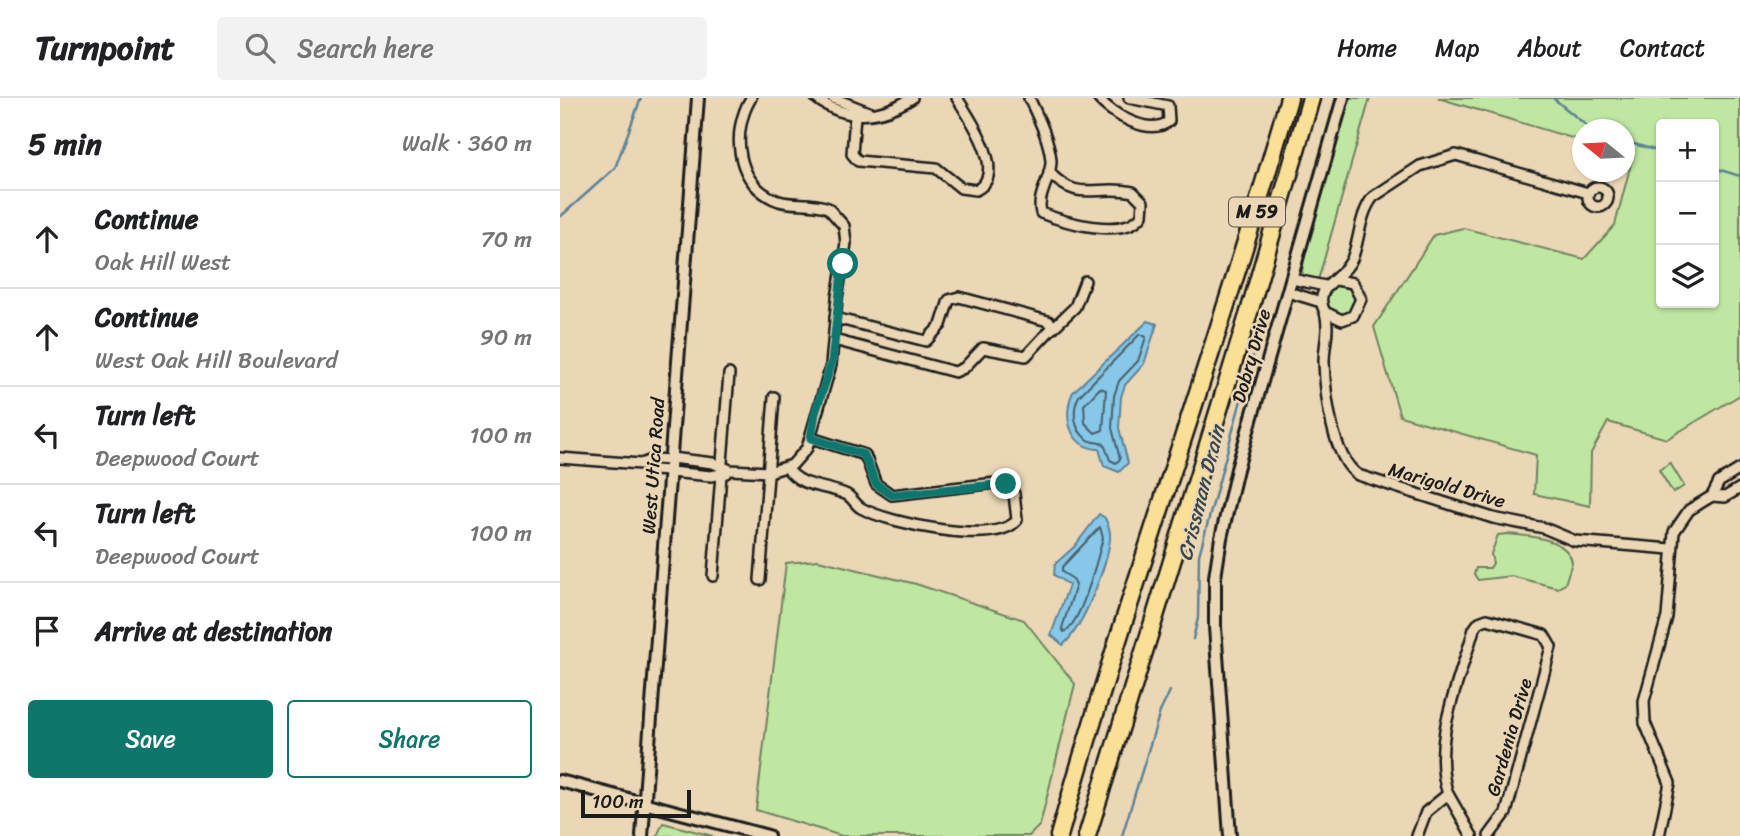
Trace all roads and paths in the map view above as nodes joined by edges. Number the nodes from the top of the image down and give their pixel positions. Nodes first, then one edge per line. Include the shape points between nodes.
1 (698, 98) edge
2 (816, 98) edge
3 (832, 98) edge
4 (912, 98) edge
5 (957, 98) edge
6 (1029, 98) edge
7 (1098, 98) edge
8 (1129, 98) edge
9 (1289, 98) edge
10 (1311, 98) edge
11 (1343, 98) edge
12 (749, 99) edge
13 (871, 113) junction
14 (855, 116) junction
15 (1049, 172) junction
16 (1588, 193) dead end
17 (1351, 260) junction
18 (1292, 279) junction
19 (1336, 280) junction
20 (1085, 281) dead end
21 (1353, 283) junction
22 (1325, 286) junction
23 (1288, 292) junction
24 (1321, 302) junction
25 (1325, 312) junction
26 (835, 318) junction
27 (1342, 320) junction
28 (1053, 328) junction
29 (1329, 337) junction
30 (834, 340) junction
31 (729, 374) dead end
32 (774, 397) dead end
33 (811, 438) junction
34 (560, 458) edge
35 (671, 466) junction
36 (788, 467) junction
37 (1740, 469) edge
38 (724, 470) junction
39 (769, 472) junction
40 (1740, 488) edge
41 (1712, 496) junction
42 (1671, 549) junction
43 (713, 576) dead end
44 (760, 580) dead end
45 (560, 781) edge
46 (1448, 794) junction
47 (645, 803) junction
48 (642, 836) edge
49 (768, 836) edge
50 (1059, 836) edge
51 (1087, 836) edge
52 (1230, 836) edge
53 (1417, 836) edge
54 (1472, 836) edge
55 (1489, 836) edge
56 (1659, 836) edge

1 - 35 street, West Utica Road
2 - 14 street
3 - 13 street
4 - 13 street
5 - 14 street via 985,145 987,176 975,190 961,188 936,168 858,161 852,154
6 - 15 street via 1051,160
7 - 8 street via 1124,119 1160,126 1169,121 1167,106
9 - 50 highway, M 59 via 1230,300 1112,657
10 - 51 highway, M 59
11 - 18 street, Dobry Drive
12 - 26 street via 739,147 748,178 779,201 828,208 844,226 846,243
13 - 14 street
15 - 15 street via 1040,203 1042,214 1107,228 1132,225 1142,215 1143,202 1137,194 1073,191
16 - 17 street via 1457,155 1438,158 1366,205
17 - 19 street
17 - 21 street
18 - 22 street
18 - 23 street, Dobry Drive
19 - 21 street
19 - 22 street
20 - 28 street via 1075,307
21 - 27 street via 1360,293 1360,306 1353,316
22 - 24 street
23 - 24 street
23 - 52 street, Dobry Drive via 1226,511 1215,576
24 - 25 street, Marigold Drive
25 - 27 street
25 - 29 street, Marigold Drive
26 - 28 street via 926,341 941,325 949,300 958,297 1051,322
26 - 30 street
27 - 29 street
28 - 30 street via 1026,356 983,348 954,372
29 - 42 street, Marigold Drive via 1324,363 1336,443 1345,465 1358,475 1575,541
30 - 33 street
31 - 38 street
32 - 39 street
33 - 36 street via 801,457
33 - 36 street via 864,455 876,484 892,495 1009,485 1017,520 1002,531 944,532 861,508 848,494 797,479
34 - 35 street via 641,464 653,470
35 - 38 street
35 - 47 street, West Utica Road
36 - 39 street
37 - 41 street via 1719,482
38 - 39 street
38 - 43 street
39 - 44 street
40 - 41 street via 1725,497
41 - 42 street via 1678,522
42 - 56 street via 1667,617 1643,712 1671,783
45 - 47 street
46 - 53 street via 1426,812
46 - 54 street
46 - 55 street, Gardenia Drive via 1441,750 1474,629 1487,619 1544,635 1551,642 1551,653 1506,813
47 - 48 street, West Utica Road
47 - 49 street

